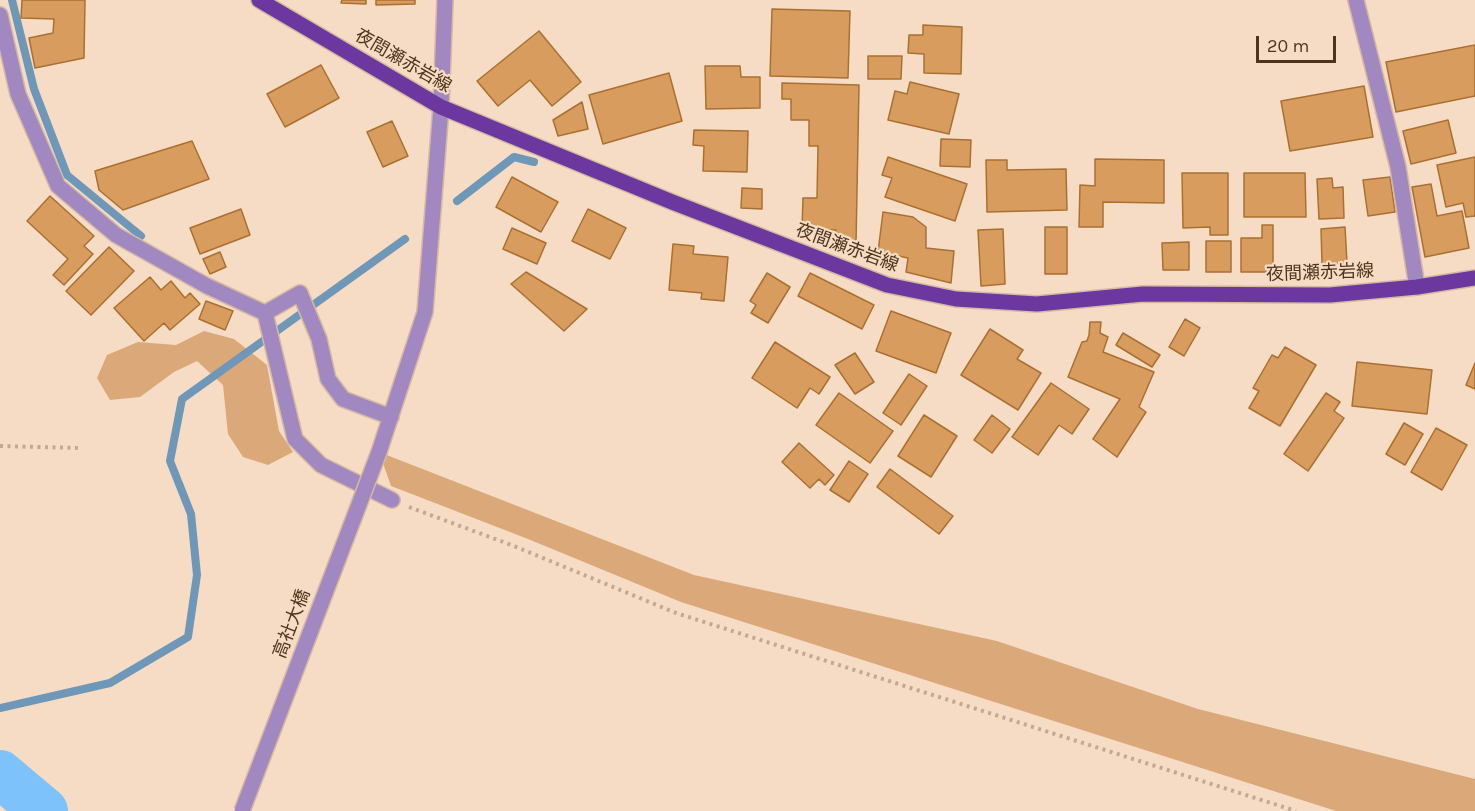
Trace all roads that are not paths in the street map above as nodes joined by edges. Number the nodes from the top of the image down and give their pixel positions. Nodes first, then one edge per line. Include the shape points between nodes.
1 (259, 0) edge
2 (446, 0) edge
3 (1356, 0) edge
4 (0, 15) edge
5 (441, 107) junction
6 (1475, 278) edge
7 (1417, 286) junction
8 (265, 313) junction
9 (391, 417) junction
10 (392, 500) road end
11 (242, 811) edge

1 - 5 main road, 夜間瀬赤岩線
2 - 5 street, 高社大橋
3 - 7 street via 1398,167
4 - 8 street via 18,94 58,186 116,235
5 - 7 main road, 夜間瀬赤岩線 via 887,285 956,299 1037,304 1143,294 1330,295
5 - 9 street, 高社大橋 via 425,312
6 - 7 main road, 夜間瀬赤岩線
8 - 9 street via 300,293 328,379 343,399
8 - 10 street via 295,439 321,465
9 - 11 street, 高社大橋, bridge

